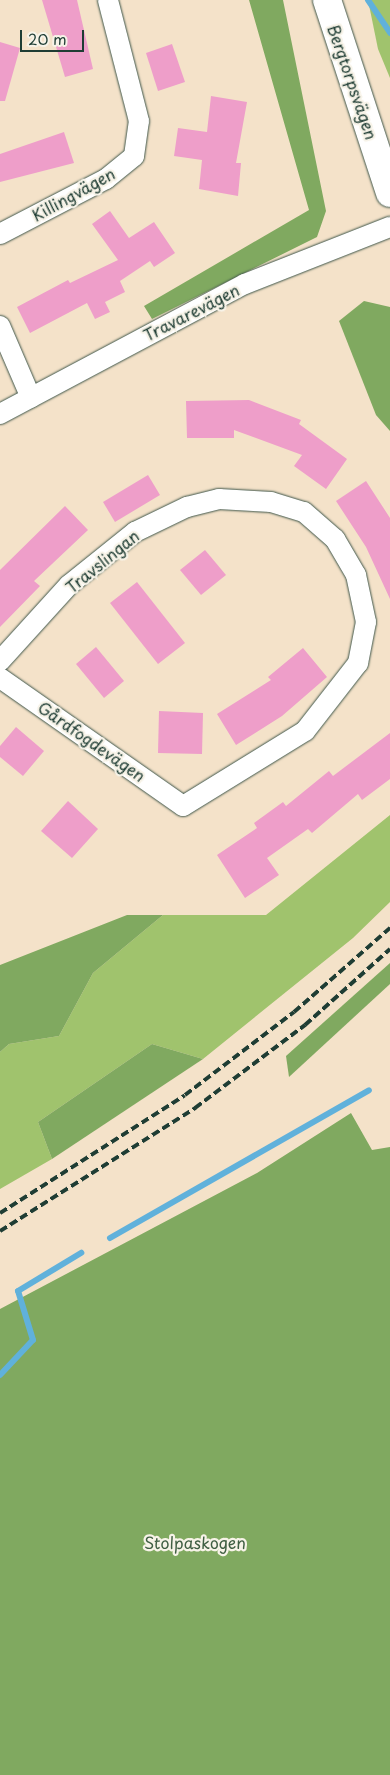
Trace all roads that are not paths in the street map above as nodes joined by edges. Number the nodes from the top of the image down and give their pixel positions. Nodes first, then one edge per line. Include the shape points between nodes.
1 (108, 0) edge
2 (327, 0) edge
3 (390, 193) edge
4 (390, 227) edge
5 (0, 234) edge
6 (0, 326) edge
7 (31, 398) junction
8 (0, 414) edge
9 (0, 661) edge
10 (0, 678) edge
11 (183, 806) joint

1 - 5 street, Killingvägen via 139,121 134,156 106,179
2 - 3 main road, Bergtorpsvägen
4 - 7 street, Travarevägen via 245,284
6 - 7 street
7 - 8 street, Travarevägen
9 - 11 street, Travslingan via 70,585 135,532 187,507 219,499 271,502 304,512 335,539 356,576 366,622 358,663 305,731
10 - 11 street, Gårdfogdevägen

